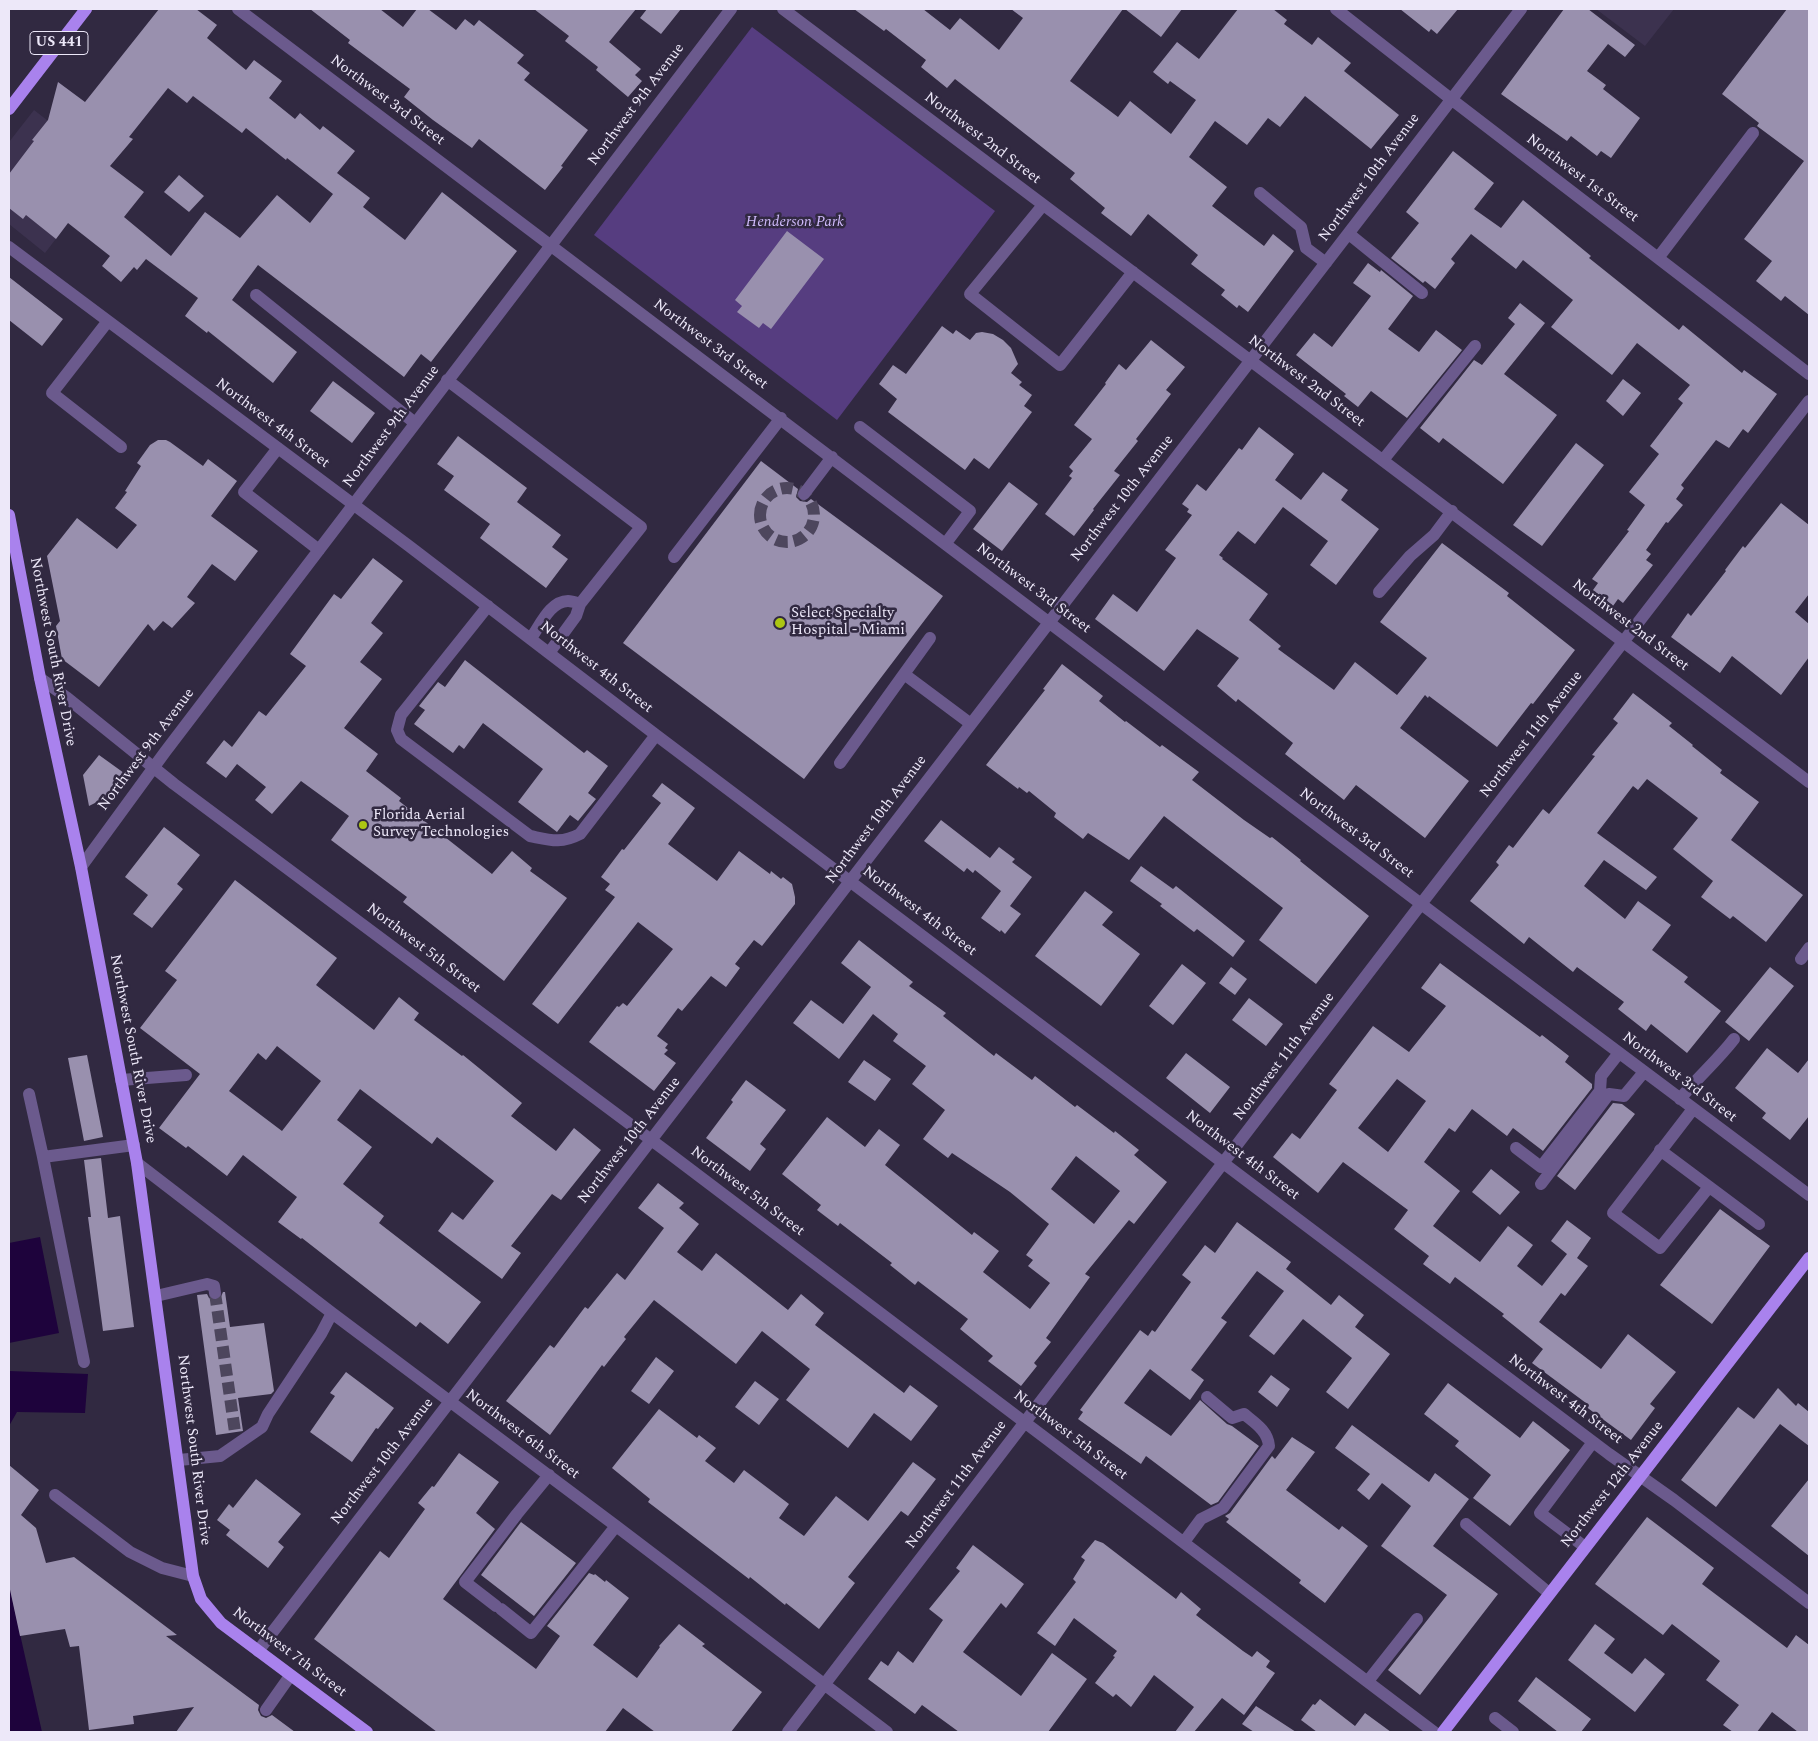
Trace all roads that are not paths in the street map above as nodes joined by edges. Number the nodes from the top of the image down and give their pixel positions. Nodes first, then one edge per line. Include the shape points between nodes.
1 (86, 9) edge
2 (238, 9) edge
3 (731, 9) edge
4 (783, 9) edge
5 (1336, 9) edge
6 (1521, 9) edge
7 (1451, 99) junction
8 (9, 110) edge
9 (1753, 133) dead end
10 (1260, 193) dead end
11 (1043, 204) junction
12 (1349, 234) junction
13 (550, 246) junction
14 (9, 247) edge
15 (1658, 258) junction
16 (1326, 264) junction
17 (1133, 272) junction
18 (1422, 293) dead end
19 (256, 295) dead end
20 (108, 321) junction
21 (1475, 346) dead end
22 (1250, 361) junction
23 (1809, 374) edge
24 (447, 380) junction
25 (1809, 401) edge
26 (781, 418) junction
27 (415, 423) junction
28 (860, 428) dead end
29 (122, 447) dead end
30 (278, 448) junction
31 (832, 457) junction
32 (1383, 460) junction
33 (804, 494) dead end
34 (354, 505) junction
35 (1452, 511) junction
36 (9, 515) edge
37 (946, 543) junction
38 (319, 550) junction
39 (674, 557) dead end
40 (1379, 592) dead end
41 (580, 604) junction
42 (488, 606) junction
43 (1049, 622) junction
44 (531, 638) junction
45 (930, 638) dead end
46 (1624, 642) junction
47 (549, 653) junction
48 (904, 674) junction
49 (40, 678) junction
50 (971, 724) junction
51 (656, 735) junction
52 (840, 762) dead end
53 (154, 767) junction
54 (1809, 782) edge
55 (81, 867) junction
56 (851, 882) junction
57 (1422, 904) junction
58 (1809, 948) edge
59 (1801, 959) dead end
60 (1734, 1040) dead end
61 (1619, 1053) junction
62 (1644, 1072) junction
63 (186, 1075) dead end
64 (121, 1080) junction
65 (30, 1094) dead end
66 (1680, 1099) junction
67 (1694, 1109) junction
68 (651, 1140) junction
69 (134, 1145) junction
70 (1516, 1148) dead end
71 (1660, 1150) junction
72 (43, 1157) junction
73 (137, 1163) junction
74 (1225, 1163) junction
75 (1541, 1184) dead end
76 (1709, 1187) junction
77 (1809, 1195) edge
78 (1759, 1224) dead end
79 (1809, 1258) edge
80 (215, 1293) dead end
81 (156, 1296) junction
82 (332, 1313) junction
83 (84, 1362) dead end
84 (1207, 1397) dead end
85 (450, 1401) junction
86 (1025, 1423) junction
87 (1593, 1442) junction
88 (179, 1460) junction
89 (549, 1475) junction
90 (1640, 1475) junction
91 (55, 1495) dead end
92 (1466, 1524) dead end
93 (616, 1526) junction
94 (1184, 1542) junction
95 (1585, 1547) junction
96 (193, 1576) junction
97 (1550, 1593) junction
98 (198, 1594) joint
99 (1809, 1603) edge
100 (1417, 1619) dead end
101 (258, 1651) junction
102 (290, 1676) junction
103 (1368, 1681) junction
104 (825, 1686) junction
105 (266, 1710) dead end
106 (1495, 1718) dead end
107 (367, 1732) edge
108 (788, 1732) edge
109 (887, 1732) edge
110 (1434, 1732) edge
111 (1443, 1732) edge
112 (1513, 1732) edge

1 - 8 main road, US 441
2 - 13 street, Northwest 3rd Street
3 - 13 street, Northwest 9th Avenue
4 - 11 street, Northwest 2nd Street
5 - 7 street, Northwest 1st Street
6 - 7 street, Northwest 10th Avenue
7 - 12 street, Northwest 10th Avenue
7 - 15 street, Northwest 1st Street
9 - 15 street
10 - 16 street via 1301,227 1306,248
11 - 17 street, Northwest 2nd Street
11 - 17 street via 970,294 1060,364
12 - 16 street, Northwest 10th Avenue
12 - 18 street
13 - 24 street, Northwest 9th Avenue
13 - 26 street, Northwest 3rd Street
14 - 20 street, Northwest 4th Street
15 - 23 street, Northwest 1st Street
16 - 22 street, Northwest 10th Avenue
17 - 22 street, Northwest 2nd Street
19 - 27 street
20 - 29 street via 52,393
20 - 30 street, Northwest 4th Street
21 - 32 street
22 - 32 street, Northwest 2nd Street
22 - 43 street, Northwest 10th Avenue
24 - 27 street, Northwest 9th Avenue
24 - 41 street via 641,527
25 - 46 street, Northwest 11th Avenue
26 - 31 street, Northwest 3rd Street
26 - 39 street
27 - 34 street, Northwest 9th Avenue
28 - 37 street via 970,512
30 - 34 street, Northwest 4th Street
30 - 38 street via 244,492
31 - 33 street
31 - 37 street, Northwest 3rd Street
32 - 35 street, Northwest 2nd Street
34 - 38 street, Northwest 9th Avenue
34 - 42 street, Northwest 4th Street
35 - 40 street via 1434,535 1410,556
35 - 46 street, Northwest 2nd Street
36 - 49 main road, Northwest South River Drive
37 - 43 street, Northwest 3rd Street
38 - 53 street, Northwest 9th Avenue
41 - 44 street via 567,601 557,604
41 - 47 street via 576,616
42 - 44 street, Northwest 4th Street
42 - 51 street via 401,715 397,730 400,739 530,836 556,842 580,834
43 - 50 street, Northwest 10th Avenue
43 - 57 street, Northwest 3rd Street
44 - 47 street, Northwest 4th Street
45 - 48 street
46 - 54 street, Northwest 2nd Street
46 - 57 street, Northwest 11th Avenue
47 - 51 street, Northwest 4th Street
48 - 50 street
48 - 52 street
49 - 53 street, Northwest 5th Street
49 - 55 main road, Northwest South River Drive
50 - 56 street, Northwest 10th Avenue
51 - 56 street, Northwest 4th Street
53 - 55 street, Northwest 9th Avenue
53 - 68 street, Northwest 5th Street
55 - 64 main road, Northwest South River Drive
56 - 68 street, Northwest 10th Avenue
56 - 74 street, Northwest 4th Street
57 - 61 street, Northwest 3rd Street
57 - 74 street, Northwest 11th Avenue
58 - 59 street
60 - 66 street
61 - 62 street, Northwest 3rd Street
61 - 70 street via 1601,1076 1600,1091 1541,1167
62 - 66 street, Northwest 3rd Street
62 - 75 street via 1624,1096 1609,1094
63 - 64 street
64 - 69 main road, Northwest South River Drive
65 - 72 street
66 - 67 street, Northwest 3rd Street
67 - 71 street
67 - 77 street, Northwest 3rd Street
68 - 85 street, Northwest 10th Avenue
68 - 86 street, Northwest 5th Street
69 - 72 street
69 - 73 main road, Northwest South River Drive
71 - 76 street
71 - 76 street via 1613,1213 1660,1248
72 - 83 street
73 - 81 main road, Northwest South River Drive
73 - 82 street, Northwest 6th Street
74 - 86 street, Northwest 11th Avenue
74 - 87 street, Northwest 4th Street
76 - 78 street
79 - 90 main road, Northwest 12th Avenue
80 - 81 street via 214,1286 208,1284
81 - 88 main road, Northwest South River Drive
82 - 85 street, Northwest 6th Street
82 - 88 street via 262,1427 235,1438 220,1456
84 - 94 street via 1232,1418 1244,1414 1258,1425 1268,1438 1269,1446 1223,1508 1201,1519
85 - 89 street, Northwest 6th Street
85 - 101 street, Northwest 10th Avenue
86 - 94 street, Northwest 5th Street
86 - 104 street, Northwest 11th Avenue
87 - 90 street, Northwest 4th Street
87 - 95 street via 1540,1513
88 - 96 main road, Northwest South River Drive
89 - 93 street, Northwest 6th Street
89 - 93 street via 465,1582 498,1608 531,1633
90 - 95 main road, Northwest 12th Avenue
90 - 99 street, Northwest 4th Street
91 - 96 street via 130,1552 162,1568
92 - 97 street
93 - 104 street, Northwest 6th Street
94 - 103 street, Northwest 5th Street
95 - 97 main road, Northwest 12th Avenue
96 - 98 main road, Northwest South River Drive
97 - 111 main road, Northwest 12th Avenue
98 - 101 main road, Northwest 7th Street via 216,1618
100 - 103 street
101 - 102 main road, Northwest 7th Street
102 - 105 street
102 - 107 main road, Northwest 7th Street
103 - 110 street, Northwest 5th Street
104 - 108 street, Northwest 11th Avenue
104 - 109 street, Northwest 6th Street
106 - 112 street

